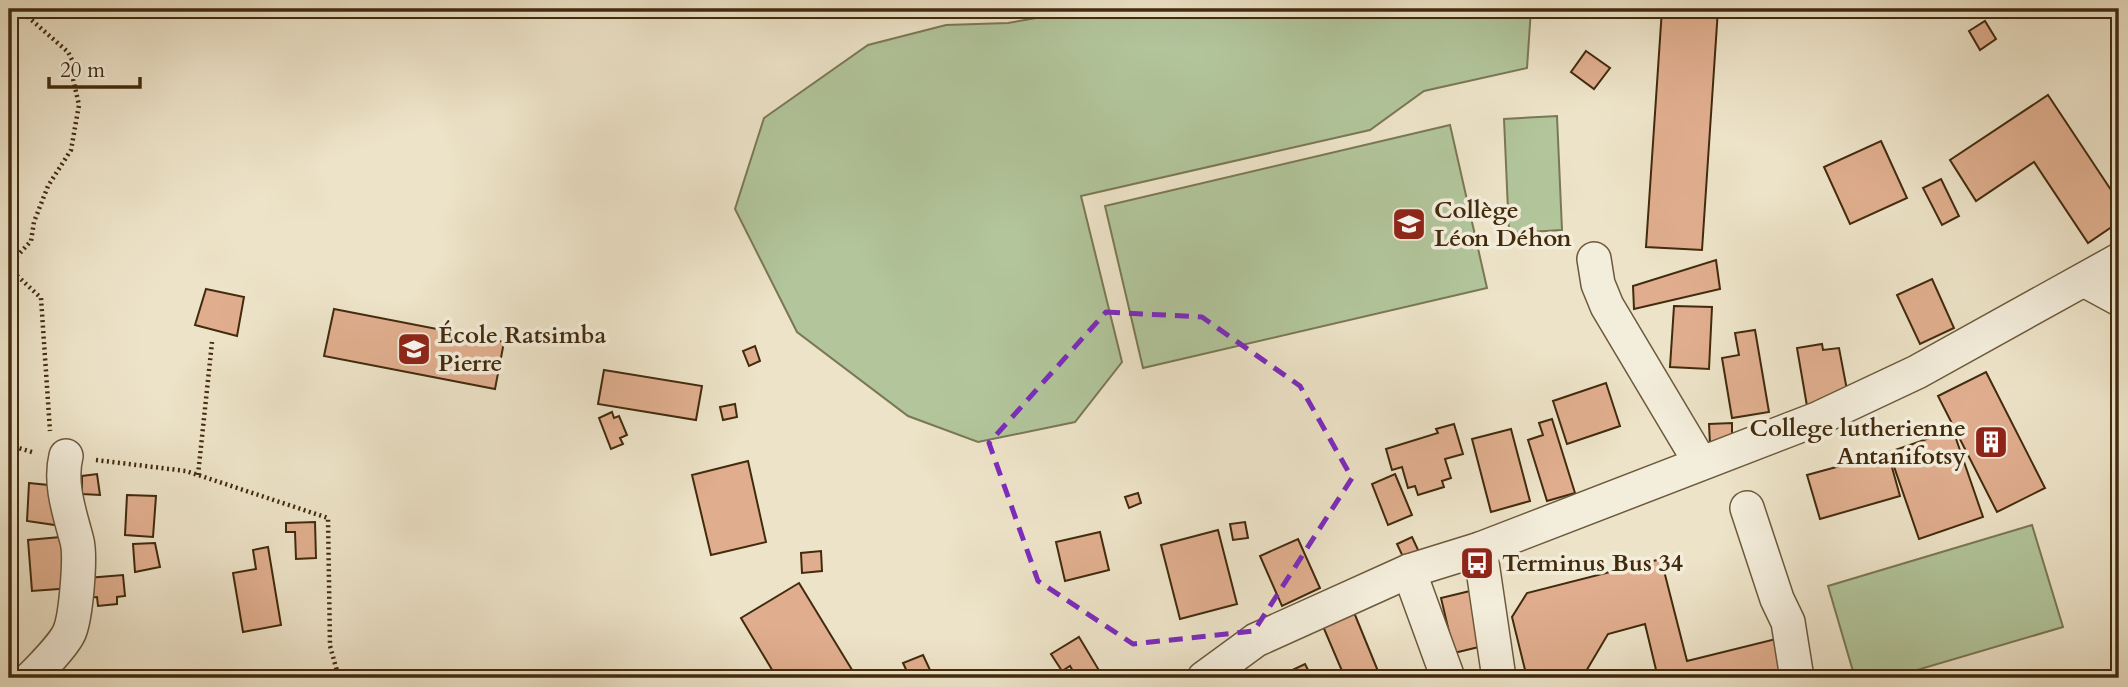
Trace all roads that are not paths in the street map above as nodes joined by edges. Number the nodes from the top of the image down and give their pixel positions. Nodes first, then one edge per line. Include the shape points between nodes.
1 (1594, 259) dead end
2 (2119, 260) edge
3 (2084, 280) junction
4 (2119, 299) edge
5 (58, 450) road end
6 (1700, 462) junction
7 (1747, 508) dead end
8 (1480, 549) junction
9 (1409, 571) junction
10 (31, 678) edge
11 (1205, 678) edge
12 (1448, 678) edge
13 (1499, 678) edge
14 (1797, 678) edge

1 - 6 street via 1607,306
2 - 3 street
3 - 4 street
3 - 6 street via 1917,372 1817,419
5 - 10 street via 79,571 70,632
6 - 8 street
7 - 14 street via 1788,622
8 - 9 street
8 - 13 street
9 - 11 street via 1256,640
9 - 12 street

